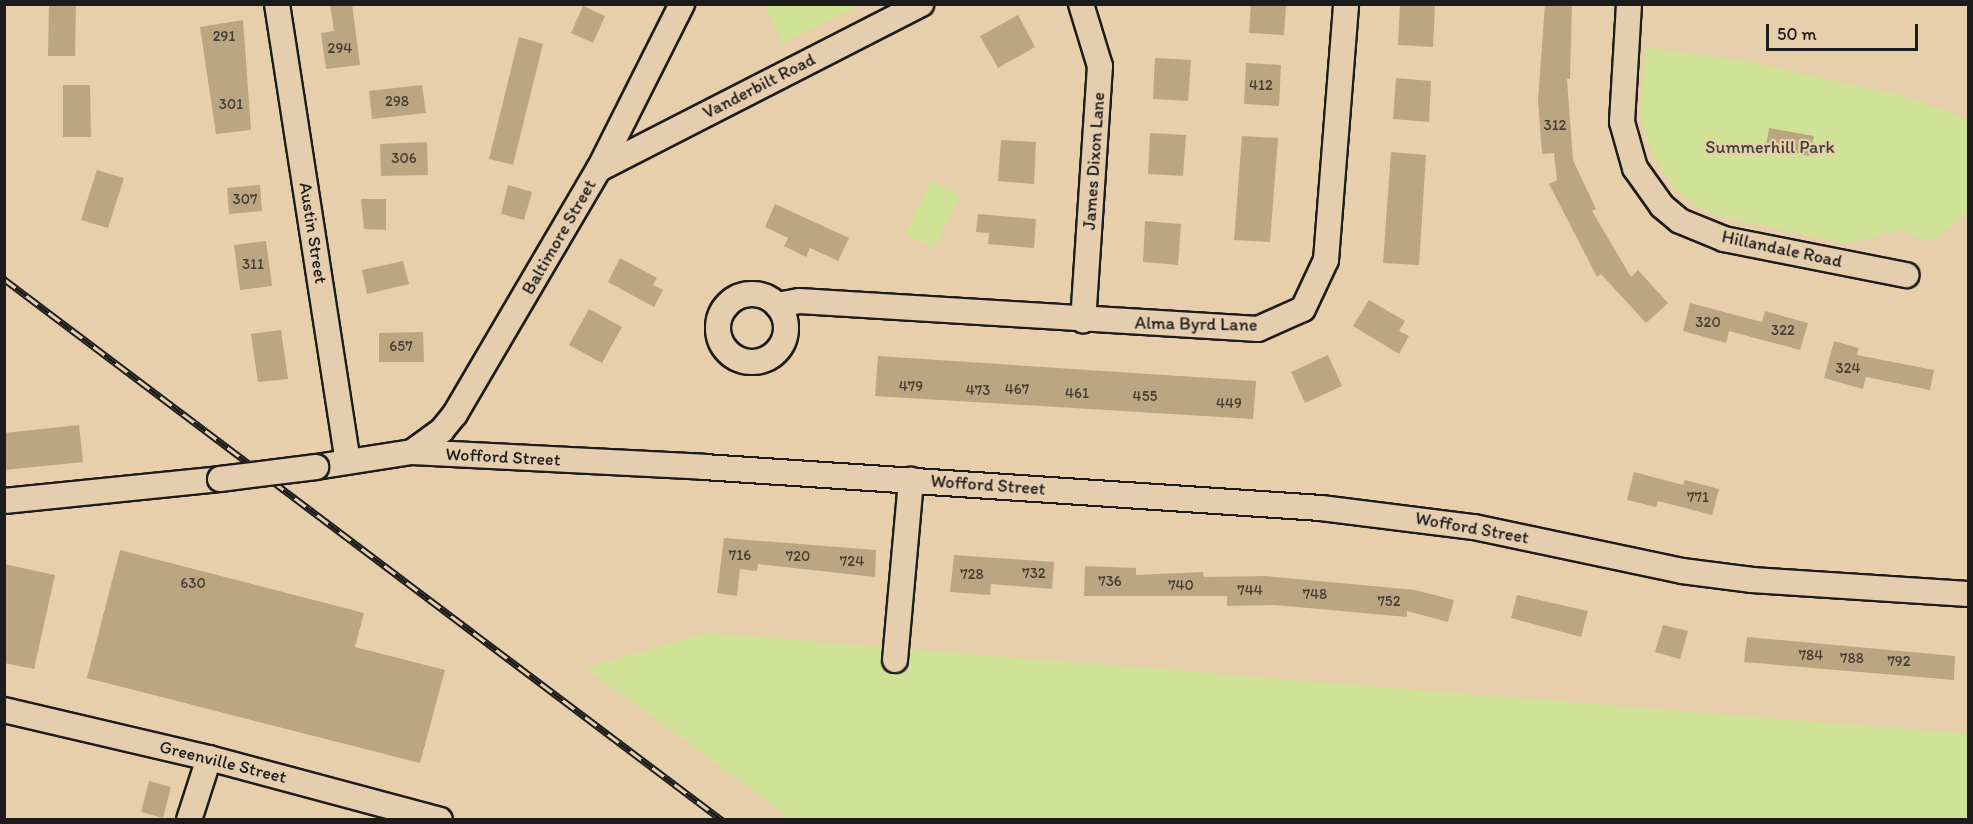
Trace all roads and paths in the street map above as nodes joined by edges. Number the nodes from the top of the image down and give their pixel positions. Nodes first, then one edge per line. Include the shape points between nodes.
1 (277, 4) edge
2 (682, 4) edge
3 (921, 4) edge
4 (1081, 4) edge
5 (1346, 4) edge
6 (1629, 4) edge
7 (599, 169) junction
8 (1906, 275) dead end
9 (777, 305) dead end
10 (1083, 320) junction
11 (412, 452) junction
12 (348, 462) junction
13 (911, 480) junction
14 (4, 501) edge
15 (1968, 594) edge
16 (895, 660) dead end
17 (4, 710) edge
18 (209, 758) junction
19 (189, 819) edge
20 (440, 819) edge

1 - 12 street, Austin Street
2 - 7 street, Baltimore Street
3 - 7 street, Vanderbilt Road
4 - 10 street, James Dixon Lane via 1100,66
5 - 10 street, Alma Byrd Lane via 1326,260 1303,309 1258,329
6 - 8 street, Hillandale Road via 1622,122 1635,168 1662,206 1680,221 1724,239
7 - 11 street, Baltimore Street via 455,414 442,430
9 - 10 street, Alma Byrd Lane via 799,301
11 - 12 street, Wofford Street
11 - 13 street, Wofford Street
12 - 14 street, Wofford Street, bridge
13 - 15 street, Wofford Street via 1393,515 1474,526 1682,571 1752,580
13 - 16 street
17 - 18 street, Greenville Street
18 - 19 street
18 - 20 street, Greenville Street

